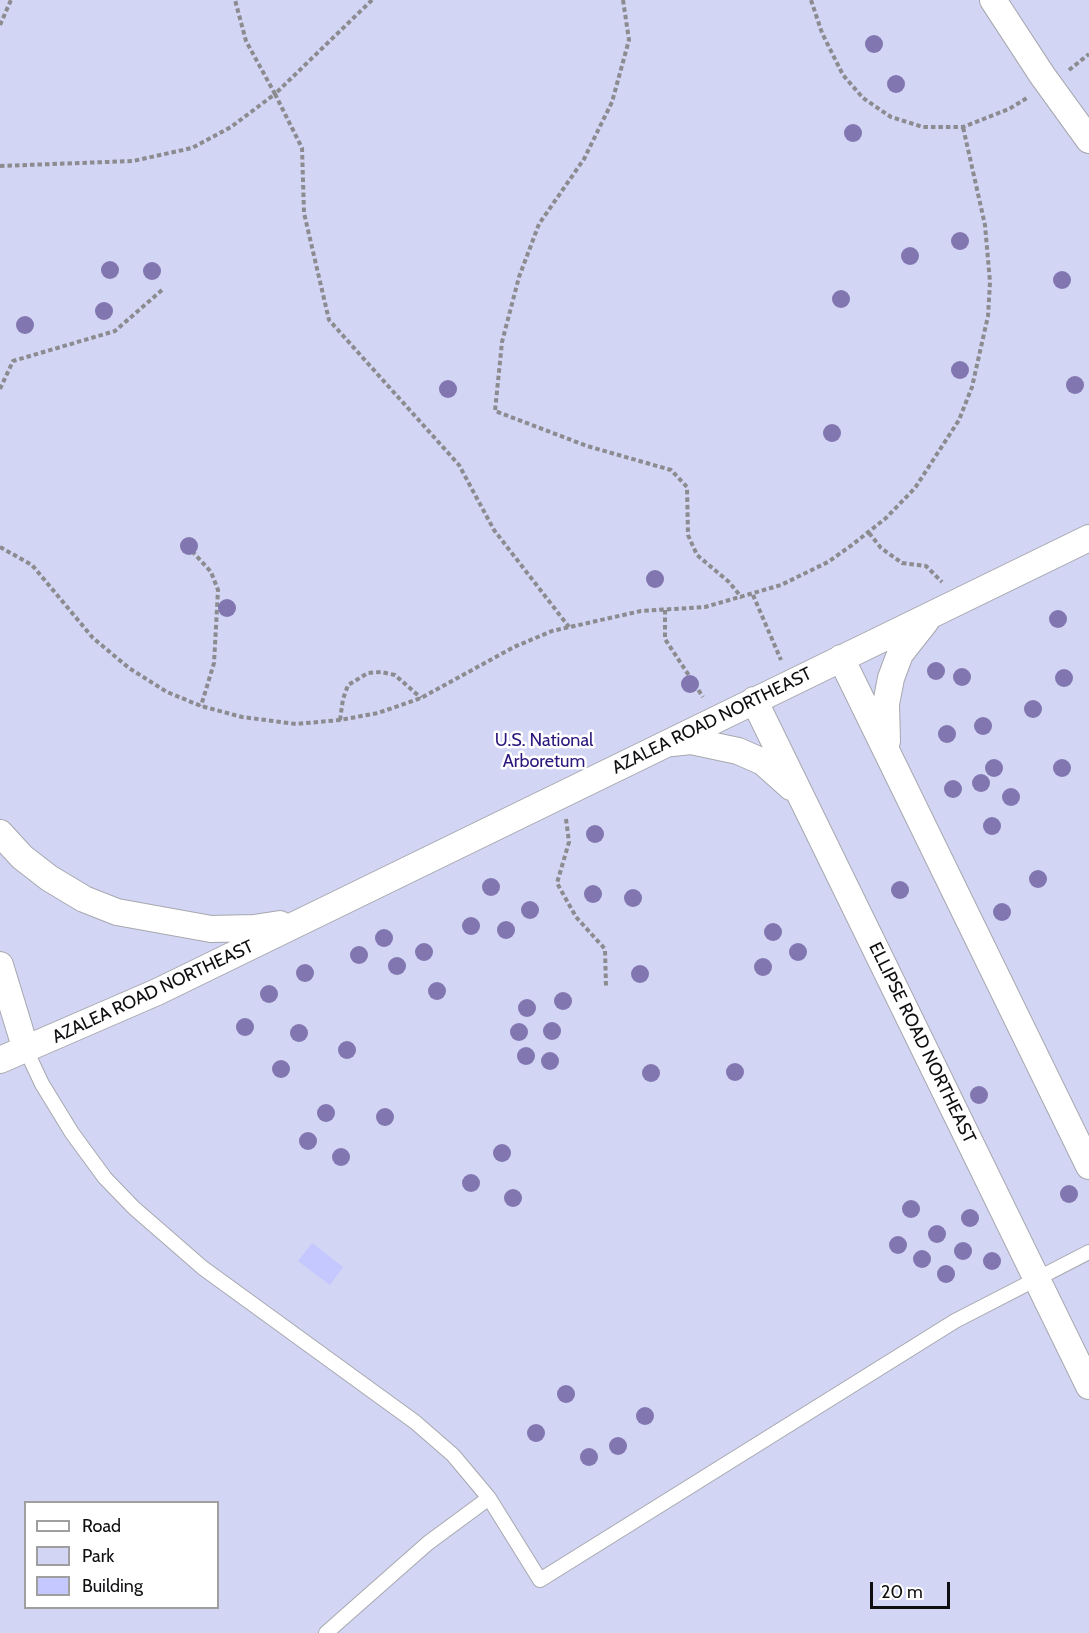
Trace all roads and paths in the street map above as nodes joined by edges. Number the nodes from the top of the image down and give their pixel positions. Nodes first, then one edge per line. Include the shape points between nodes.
1 (11, 0) edge
2 (235, 0) edge
3 (372, 0) edge
4 (623, 0) edge
5 (811, 0) edge
6 (993, 0) edge
7 (0, 25) edge
8 (1089, 54) edge
9 (1066, 73) dead end
10 (275, 94) junction
11 (1029, 98) dead end
12 (963, 127) junction
13 (1089, 140) edge
14 (0, 165) edge
15 (162, 290) dead end
16 (0, 389) edge
17 (869, 533) junction
18 (1089, 538) edge
19 (0, 547) edge
20 (192, 551) dead end
21 (753, 595) junction
22 (742, 598) junction
23 (944, 608) junction
24 (665, 610) junction
25 (569, 627) junction
26 (841, 658) junction
27 (791, 682) junction
28 (421, 698) junction
29 (754, 700) junction
30 (201, 706) junction
31 (340, 720) junction
32 (715, 720) junction
33 (666, 743) junction
34 (892, 762) junction
35 (555, 798) junction
36 (803, 801) junction
37 (0, 833) edge
38 (304, 920) junction
39 (0, 965) edge
40 (606, 986) dead end
41 (26, 1050) junction
42 (0, 1060) edge
43 (1089, 1166) edge
44 (1089, 1252) edge
45 (1037, 1278) junction
46 (1089, 1386) edge
47 (489, 1498) junction
48 (326, 1633) edge

1 - 7 path
2 - 10 path via 246,41
3 - 10 path
4 - 22 path via 629,40 612,102 584,159 539,224 519,277 502,342 495,411 587,446 671,470 687,487 688,535 697,555
5 - 12 path via 843,75 863,98 891,117 923,127
6 - 13 street
8 - 9 path
10 - 14 path via 231,127 192,148 133,161
10 - 25 path via 302,148 304,213 329,320 459,465 494,530
11 - 12 path
12 - 17 path via 988,252 988,316 980,359 959,420 932,465 915,488
15 - 16 path via 115,331 13,362
17 - 21 path via 802,576
17 - 23 path via 881,548 902,563 926,566 940,579
18 - 23 street, AZALEA ROAD NORTHEAST
19 - 30 path via 32,565 80,624 129,668 167,692
20 - 30 path via 211,572 218,590 214,663
21 - 22 path
21 - 27 path
22 - 24 path via 705,607
23 - 26 street, AZALEA ROAD NORTHEAST
23 - 34 street via 900,654 891,678 886,734
24 - 25 path via 623,614
24 - 32 path via 665,639 696,683
25 - 28 path via 514,647
26 - 27 street, AZALEA ROAD NORTHEAST
26 - 34 street
27 - 29 street, AZALEA ROAD NORTHEAST
28 - 31 path via 378,713
28 - 31 path via 394,675 368,673 348,685
29 - 32 street, AZALEA ROAD NORTHEAST
29 - 36 street, ELLIPSE ROAD NORTHEAST
30 - 31 path via 242,717 296,724
32 - 33 street, AZALEA ROAD NORTHEAST
33 - 35 street, AZALEA ROAD NORTHEAST
33 - 36 street via 691,741 738,751 763,762 785,779
34 - 43 street
35 - 38 street, AZALEA ROAD NORTHEAST
35 - 40 path via 569,831 557,883 576,917 605,949
36 - 45 street, ELLIPSE ROAD NORTHEAST
37 - 38 street, AZALEA ROAD NORTHEAST via 49,878 84,899 117,912 211,928 254,928
38 - 41 street, AZALEA ROAD NORTHEAST
39 - 41 street
41 - 42 street, AZALEA ROAD NORTHEAST
41 - 47 lane via 78,1141 105,1178 134,1208 202,1268 415,1422 464,1467
44 - 45 lane
45 - 46 street, ELLIPSE ROAD NORTHEAST
45 - 47 lane via 955,1321 540,1580
47 - 48 lane via 428,1543

